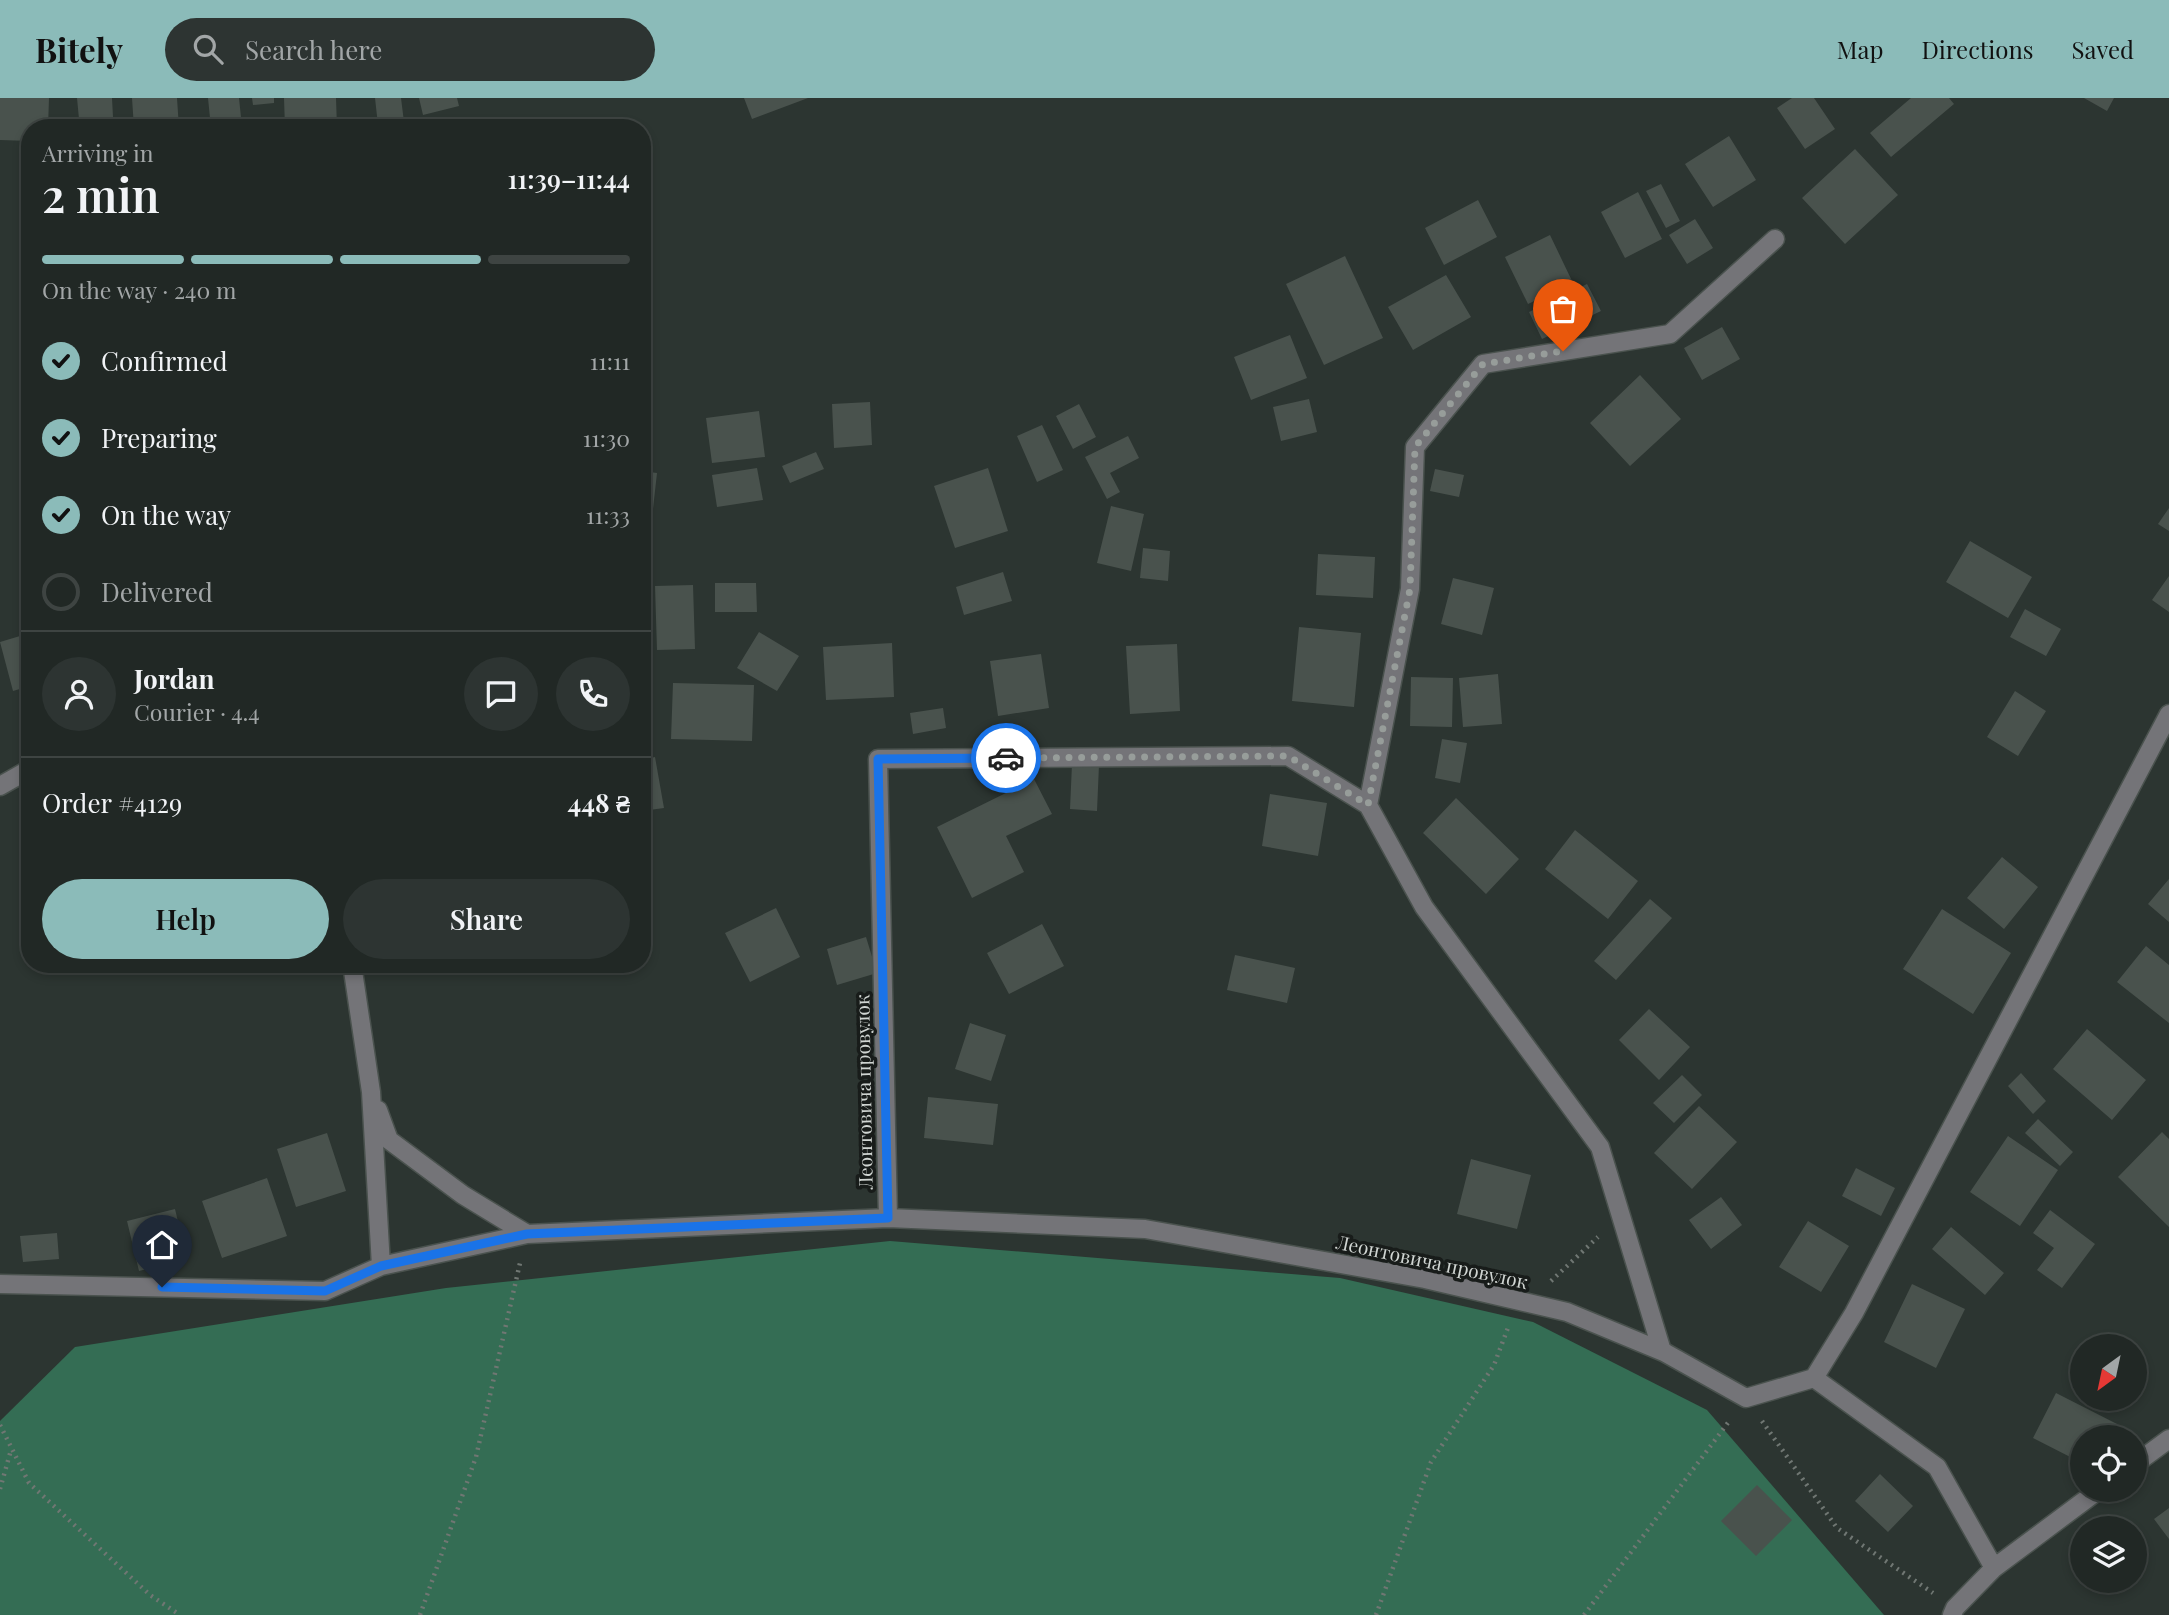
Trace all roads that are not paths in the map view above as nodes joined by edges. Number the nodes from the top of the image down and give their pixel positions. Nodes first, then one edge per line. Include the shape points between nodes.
1 (1775, 239) dead end
2 (2169, 714) edge
3 (21, 774) edge
4 (0, 786) edge
5 (1368, 805) junction
6 (353, 973) edge
7 (371, 1092) junction
8 (888, 1218) junction
9 (527, 1234) junction
10 (381, 1266) junction
11 (0, 1284) edge
12 (1666, 1353) junction
13 (1814, 1378) junction
14 (2169, 1439) edge
15 (2147, 1455) edge
16 (2083, 1502) edge
17 (1994, 1568) junction
18 (1953, 1611) edge

1 - 5 street via 1670,334 1483,364 1415,447 1410,589
2 - 13 street via 1854,1313
3 - 4 street
5 - 8 street, Леонтовича провулок via 1288,756 878,759
5 - 12 street, Леонтовича провулок via 1424,906 1600,1147
6 - 7 street
7 - 9 street via 389,1140 463,1195
7 - 10 street
8 - 9 street
8 - 12 street, Леонтовича провулок via 1146,1228 1425,1279 1567,1311
9 - 10 street
10 - 11 street via 325,1291
12 - 13 street, Леонтовича провулок via 1746,1398
13 - 17 street via 1937,1467
14 - 15 street
16 - 17 street
17 - 18 street

